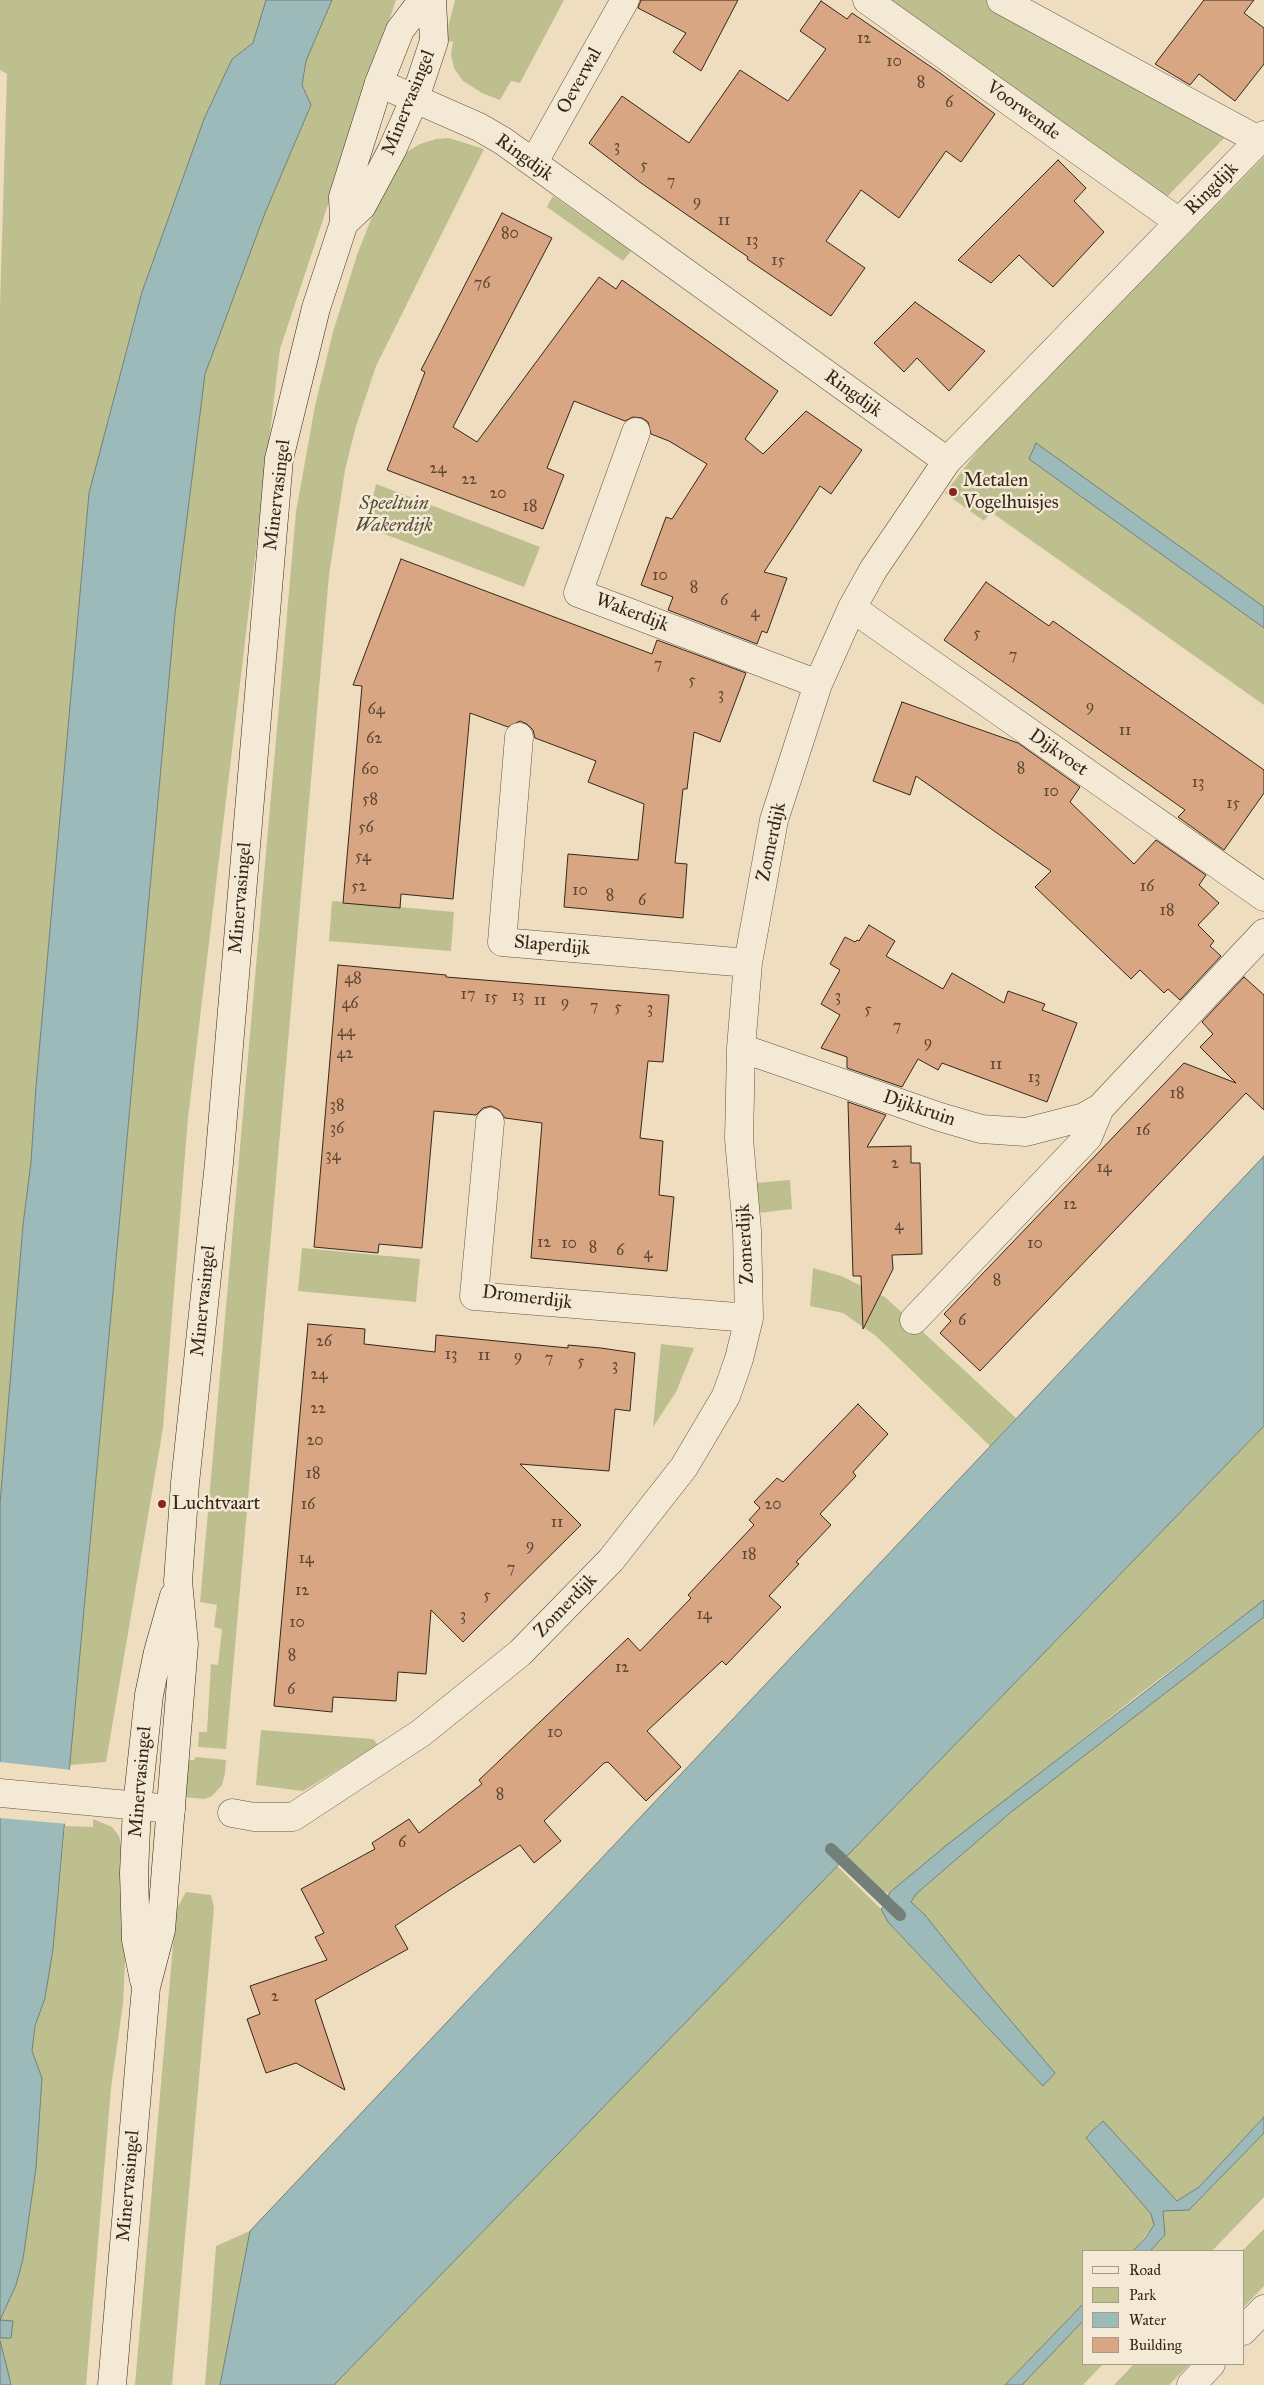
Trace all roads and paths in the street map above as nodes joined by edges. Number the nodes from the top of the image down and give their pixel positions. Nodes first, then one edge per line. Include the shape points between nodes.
1 (423, 0) edge
2 (432, 0) edge
3 (625, 0) edge
4 (867, 0) edge
5 (1002, 0) edge
6 (379, 83) junction
7 (415, 98) junction
8 (1262, 138) edge
9 (534, 162) junction
10 (1179, 222) junction
11 (344, 223) junction
12 (636, 432) dead end
13 (947, 461) junction
14 (852, 608) junction
15 (818, 684) junction
16 (519, 737) dead end
17 (1264, 897) edge
18 (1264, 933) edge
19 (748, 963) junction
20 (741, 1048) junction
21 (1100, 1108) junction
22 (490, 1122) dead end
23 (749, 1318) junction
24 (914, 1320) dead end
25 (178, 1581) junction
26 (0, 1792) edge
27 (137, 1806) junction
28 (171, 1809) junction
29 (232, 1813) dead end
30 (146, 1987) junction
31 (1264, 2309) edge
32 (1244, 2330) edge
33 (1210, 2365) edge
34 (112, 2385) edge
35 (1191, 2385) edge

1 - 6 street, Minervasingel via 400,30
2 - 7 street, Minervasingel via 434,41
3 - 9 street, Oeverwal
4 - 10 street, Voorwende
5 - 8 street
6 - 7 street, Ringdijk
6 - 11 street, Minervasingel via 343,197
7 - 9 street, Ringdijk via 479,127
7 - 11 street, Minervasingel via 362,206
8 - 10 street, Ringdijk
9 - 13 street, Ringdijk via 554,180
10 - 13 street, Ringdijk
11 - 25 street, Minervasingel via 316,308 279,459 219,1163 185,1482
12 - 15 street, Wakerdijk via 578,593
13 - 14 street, Zomerdijk via 873,570
14 - 15 street, Zomerdijk
14 - 17 street, Dijkvoet
15 - 19 street, Zomerdijk via 774,820
16 - 19 street, Slaperdijk via 502,942
18 - 21 street, Dijkkruin
19 - 20 street, Zomerdijk
20 - 21 street, Dijkkruin via 981,1129 1026,1132 1084,1117
20 - 23 street, Zomerdijk via 739,1139 747,1230
21 - 24 street, Dijkkruin via 1088,1137
22 - 23 street, Dromerdijk via 474,1296
23 - 29 street, Zomerdijk via 726,1396 684,1467 611,1560 520,1653 421,1733 293,1818
25 - 27 street, Minervasingel via 149,1695
25 - 28 street, Minervasingel via 184,1644
26 - 27 street
27 - 28 street
27 - 30 street, Minervasingel via 136,1940
28 - 30 street, Minervasingel via 161,1930
30 - 34 street, Minervasingel
31 - 32 street
33 - 35 street

